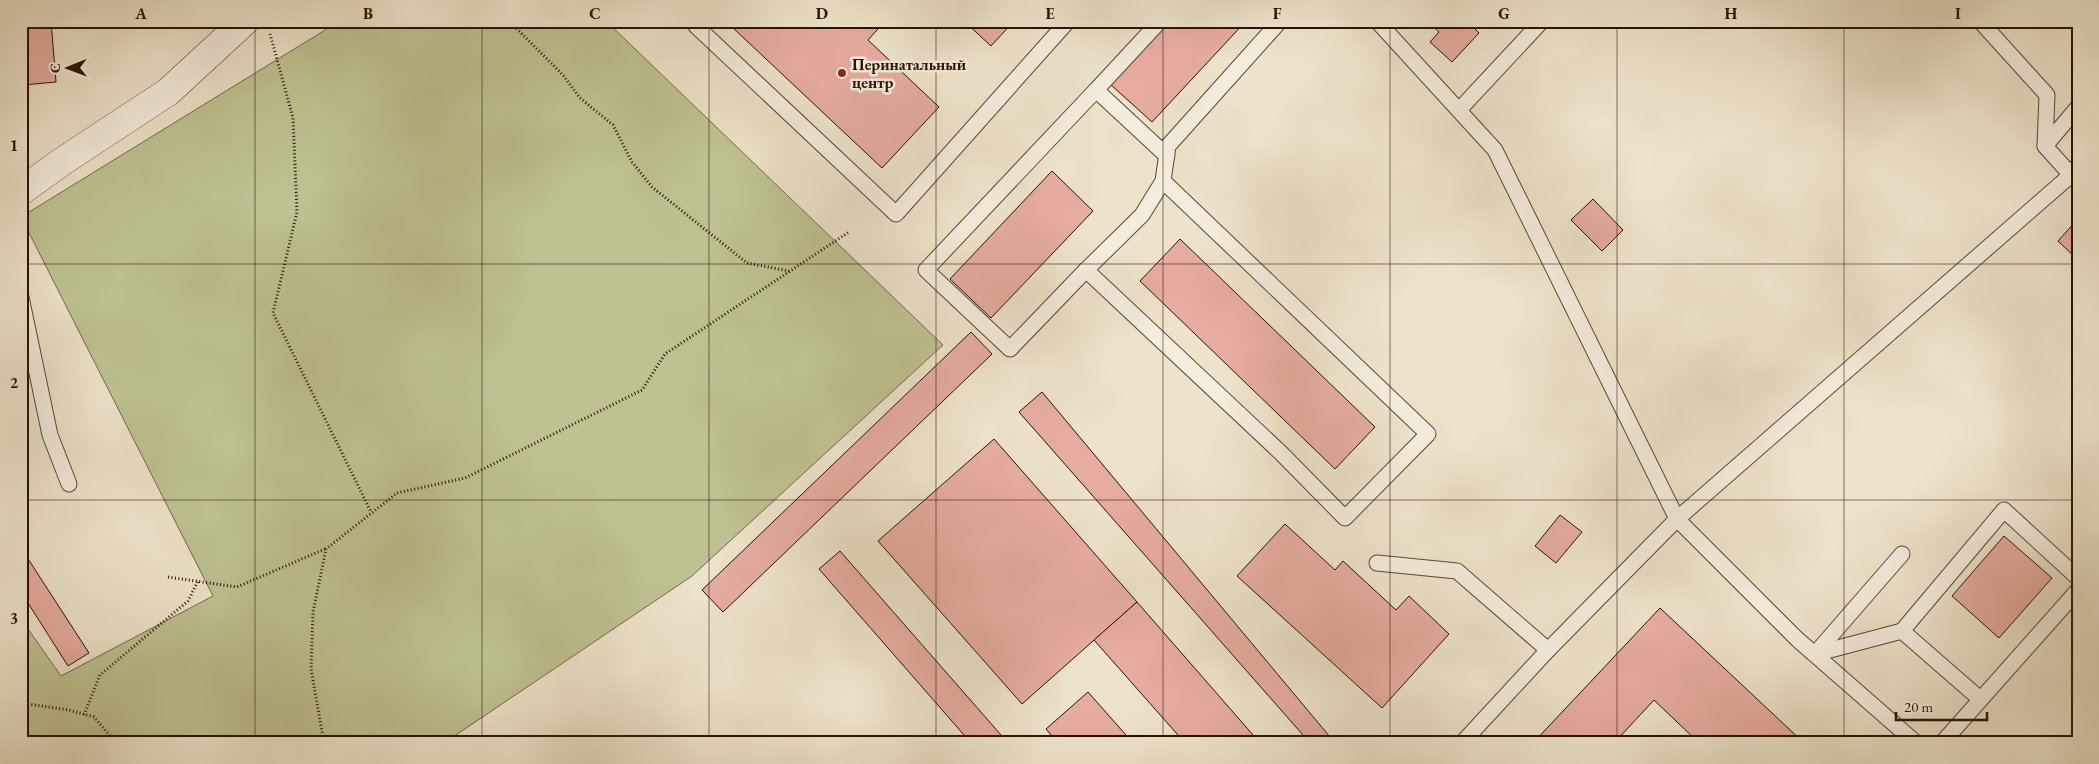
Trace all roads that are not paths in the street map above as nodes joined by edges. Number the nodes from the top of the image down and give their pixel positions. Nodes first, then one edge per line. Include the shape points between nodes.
1 (700, 21) edge
2 (1068, 21) edge
3 (1160, 21) edge
4 (1280, 21) edge
5 (1377, 21) edge
6 (1542, 21) edge
7 (1980, 21) edge
8 (257, 26) edge
9 (1096, 90) junction
10 (2078, 107) edge
11 (1458, 110) junction
12 (2045, 146) junction
13 (1167, 156) junction
14 (2075, 173) edge
15 (1163, 181) junction
16 (21, 191) edge
17 (1086, 270) junction
18 (21, 296) edge
19 (69, 484) dead end
20 (1677, 519) junction
21 (1902, 554) dead end
22 (1378, 563) dead end
23 (2078, 578) edge
24 (2078, 590) edge
25 (1902, 631) junction
26 (1548, 650) junction
27 (1815, 654) junction
28 (1980, 699) junction
29 (1462, 743) edge
30 (1916, 743) edge
31 (1942, 743) edge

1 - 2 lane via 696,26 896,214
3 - 9 lane
4 - 13 lane via 1168,146
5 - 11 lane
6 - 11 lane
7 - 12 lane via 2047,95
8 - 16 street via 168,92
9 - 13 lane
9 - 17 lane via 926,270 1010,349
10 - 12 lane
11 - 20 lane via 1495,150
12 - 14 lane
13 - 15 lane
14 - 20 lane
15 - 17 lane via 1142,215
15 - 17 lane via 1428,434 1345,518
18 - 19 lane via 50,435
20 - 26 lane
20 - 27 lane
21 - 27 lane
22 - 26 lane via 1457,571
23 - 25 lane via 2004,510
24 - 28 lane
25 - 27 lane
25 - 28 lane
26 - 29 lane
27 - 30 lane
28 - 31 lane

